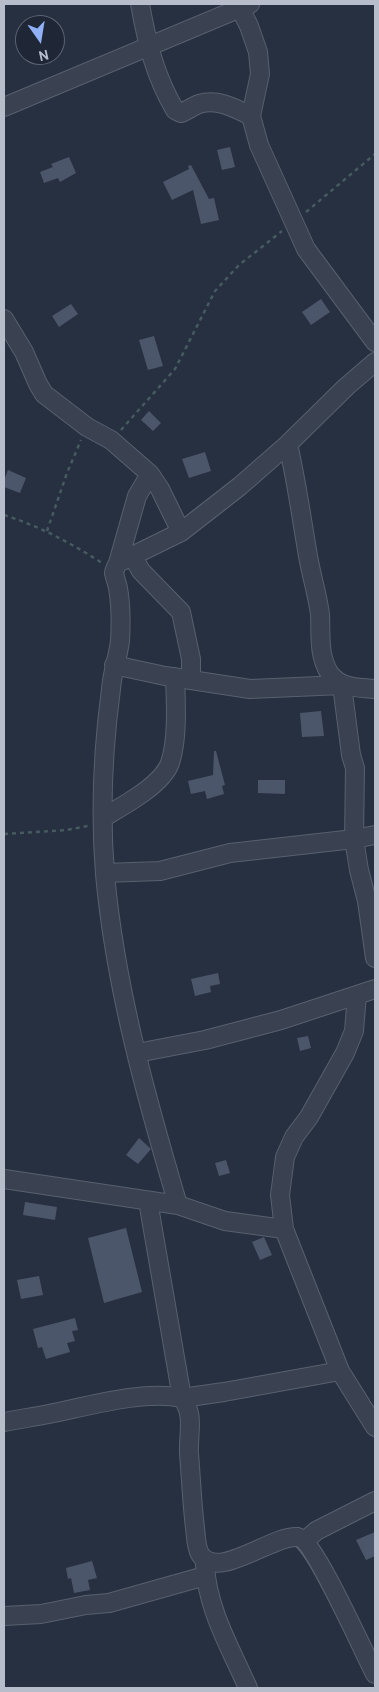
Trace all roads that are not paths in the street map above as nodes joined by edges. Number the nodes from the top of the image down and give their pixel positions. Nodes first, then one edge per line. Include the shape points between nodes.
1 (140, 4) edge
2 (245, 6) edge
3 (148, 46) junction
4 (4, 107) edge
5 (252, 116) junction
6 (4, 319) edge
7 (375, 342) edge
8 (375, 362) edge
9 (288, 444) junction
10 (150, 474) junction
11 (181, 532) junction
12 (121, 563) junction
13 (114, 665) junction
14 (183, 678) junction
15 (342, 685) junction
16 (375, 689) edge
17 (104, 820) junction
18 (375, 835) edge
19 (354, 839) junction
20 (105, 873) junction
21 (375, 958) edge
22 (375, 989) edge
23 (357, 995) junction
24 (137, 1053) junction
25 (4, 1179) edge
26 (148, 1201) junction
27 (178, 1205) junction
28 (284, 1230) junction
29 (340, 1371) junction
30 (182, 1398) junction
31 (4, 1422) edge
32 (375, 1427) edge
33 (375, 1501) edge
34 (305, 1541) junction
35 (205, 1568) junction
36 (4, 1616) edge
37 (375, 1674) edge
38 (248, 1688) edge

1 - 3 street
2 - 3 street
2 - 5 street via 258,52 260,74
3 - 4 street
3 - 5 street via 157,76 175,110 181,113 197,104 214,102
5 - 7 street via 259,145 306,249
6 - 10 street via 44,394 87,427 112,440
8 - 9 street
9 - 11 street
9 - 15 street via 320,614 324,660
10 - 11 street
10 - 12 street via 137,496
11 - 12 street
12 - 13 street via 118,589 120,642
12 - 14 street via 141,571 181,612 191,659
13 - 14 street
13 - 17 street via 106,731
14 - 15 street via 250,689
14 - 17 street via 169,764 155,782
15 - 16 street
15 - 19 street via 355,768
17 - 20 street
18 - 19 street
19 - 20 street via 230,853 160,871
19 - 21 street
20 - 24 street via 114,941
22 - 23 street
23 - 24 street via 281,1020 205,1040
23 - 28 street via 354,1031 346,1053 285,1157 280,1195
24 - 27 street
25 - 26 street
26 - 27 street
26 - 30 street
27 - 28 street via 225,1221
28 - 29 street
29 - 30 street
29 - 32 street
30 - 31 street via 168,1395 107,1402
30 - 35 street via 190,1413 189,1448 196,1539
33 - 34 street via 316,1531
34 - 35 street via 300,1537 291,1538
34 - 37 street via 330,1583
35 - 36 street via 109,1603 41,1614
35 - 38 street via 216,1615

